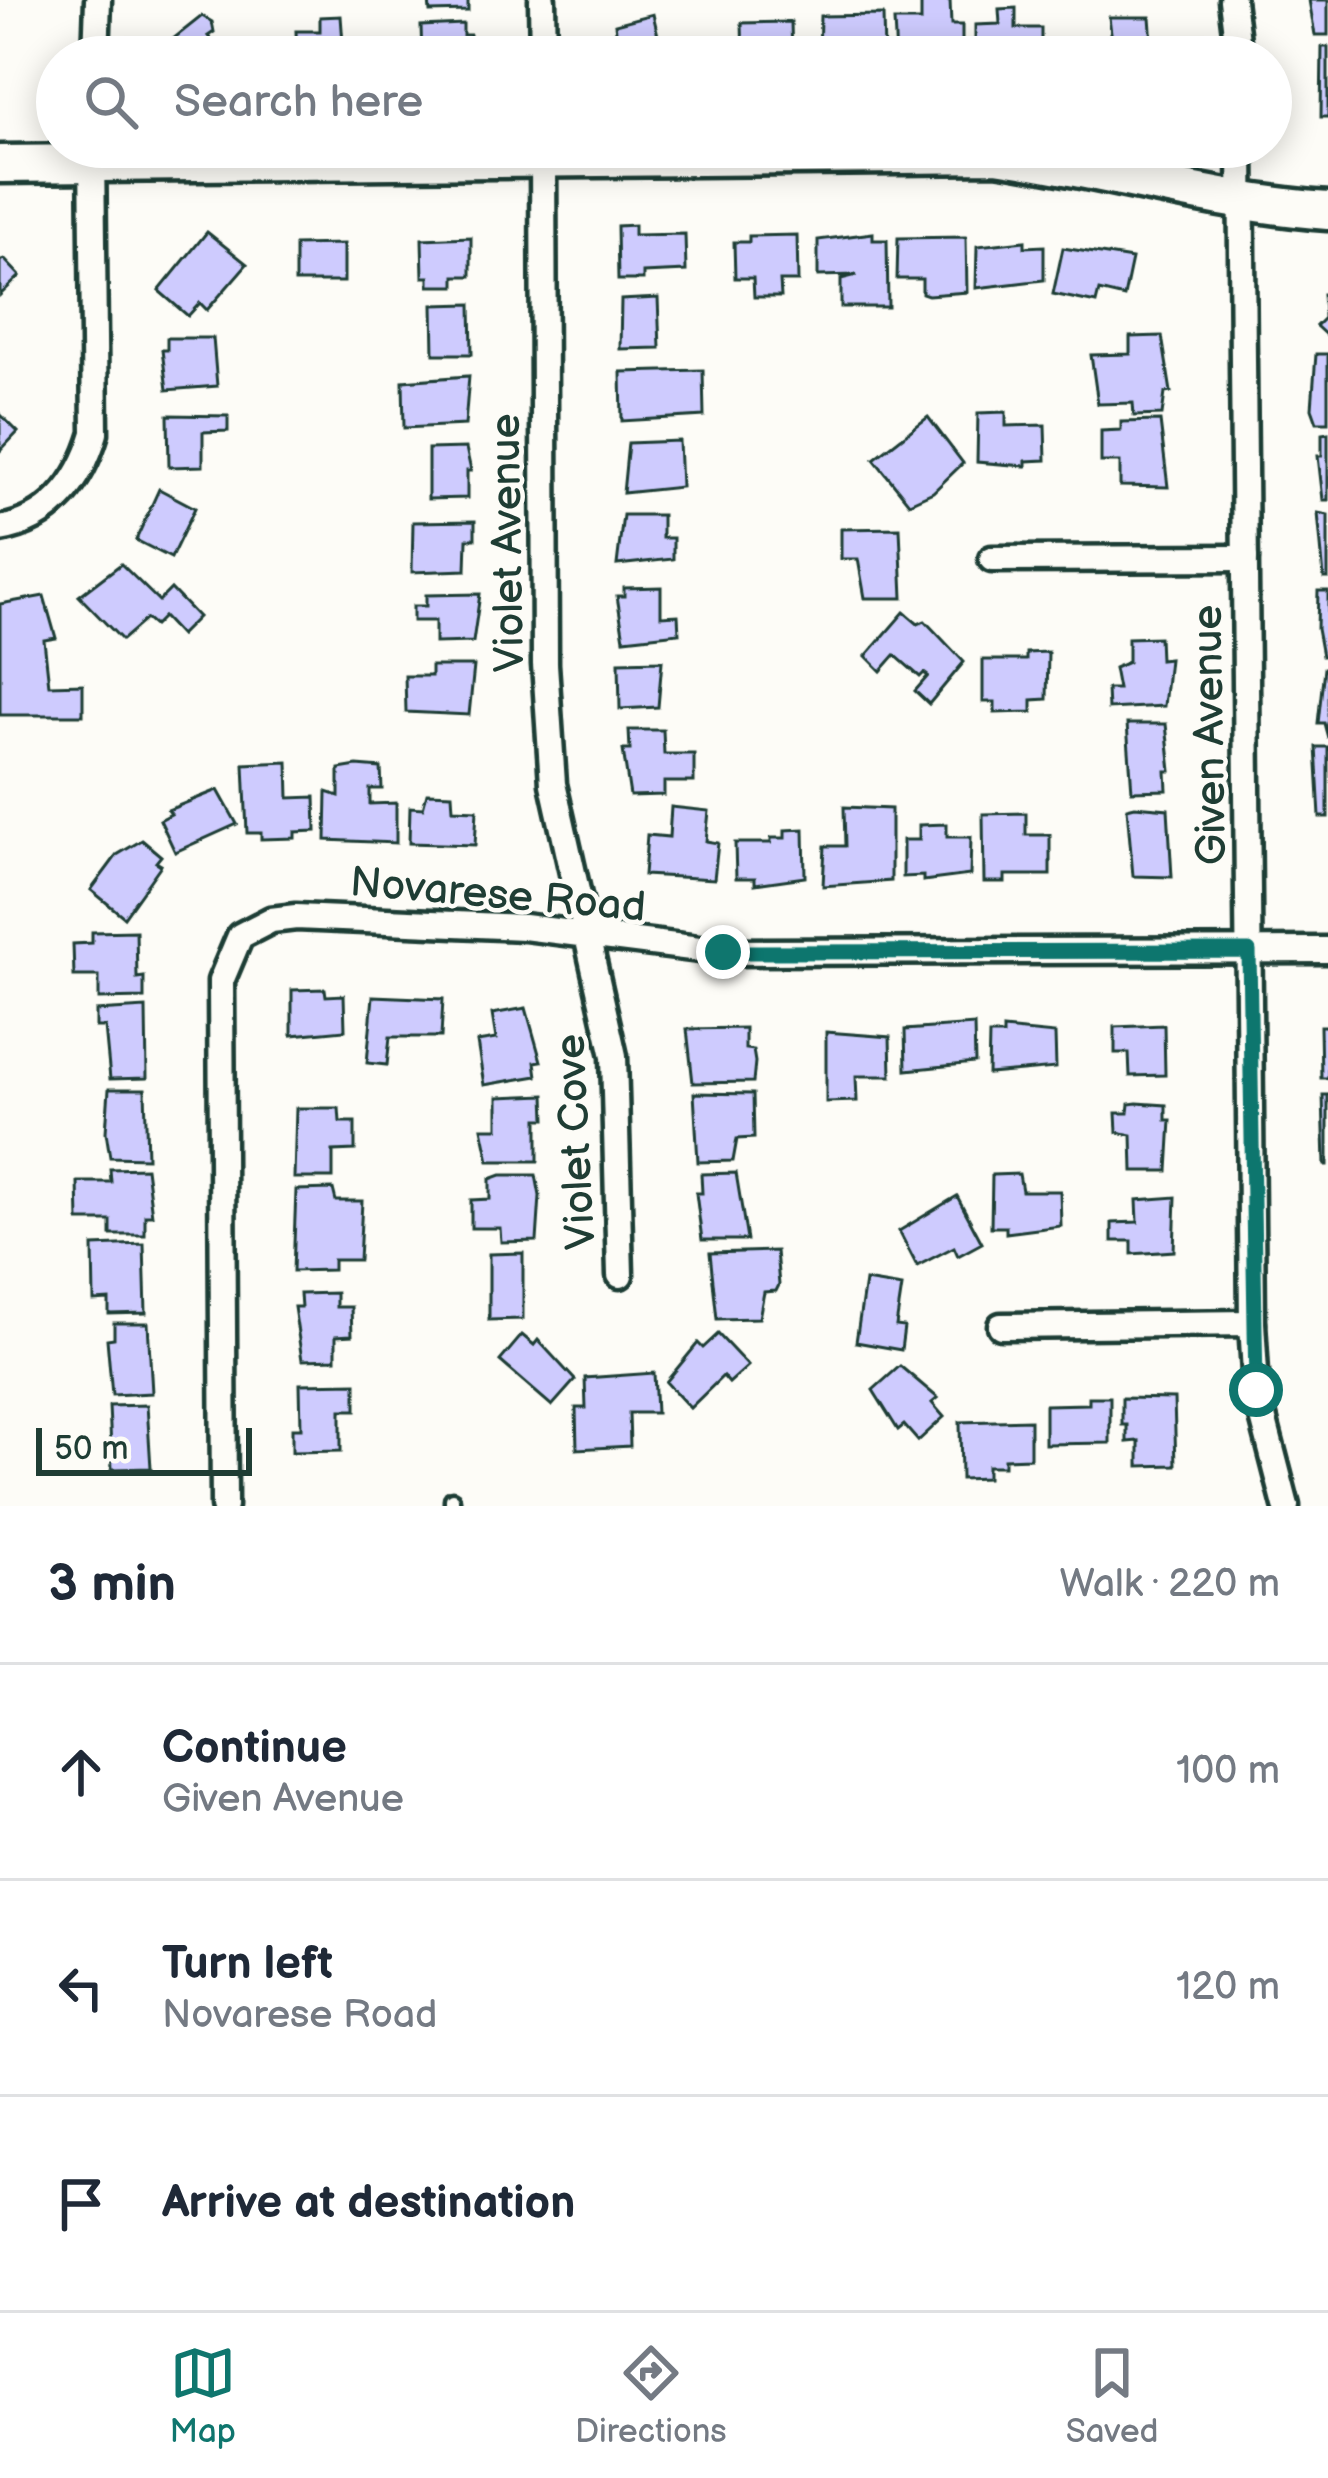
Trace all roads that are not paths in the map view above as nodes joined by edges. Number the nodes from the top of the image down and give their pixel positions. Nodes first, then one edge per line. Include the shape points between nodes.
1 (98, 0) edge
2 (542, 0) edge
3 (1232, 0) edge
4 (97, 36) edge
5 (543, 36) edge
6 (1236, 36) edge
7 (36, 160) edge
8 (0, 164) edge
9 (92, 168) edge
10 (543, 168) edge
11 (1090, 168) edge
12 (1241, 168) edge
13 (1242, 202) junction
14 (1328, 211) edge
15 (0, 530) edge
16 (1245, 558) junction
17 (992, 560) dead end
18 (588, 935) junction
19 (1328, 950) edge
20 (1249, 951) junction
21 (620, 1276) dead end
22 (1252, 1323) junction
23 (1001, 1326) dead end
24 (224, 1506) edge
25 (1286, 1506) edge

1 - 4 street
2 - 5 street
3 - 6 street
7 - 8 street
9 - 15 street via 95,433 82,475 56,504
10 - 18 street, Violet Avenue via 545,664 553,784
11 - 13 street
12 - 13 street, Given Avenue
13 - 14 street
13 - 16 street, Given Avenue
16 - 17 street
16 - 20 street, Given Avenue
18 - 20 street, Novarese Road via 814,954
18 - 21 street, Violet Cove via 614,1056
18 - 24 street, Novarese Road via 296,917 255,926 231,950 221,981 220,1037
19 - 20 street, Novarese Road
20 - 22 street, Given Avenue
22 - 23 street
22 - 25 street, Given Avenue via 1256,1390

